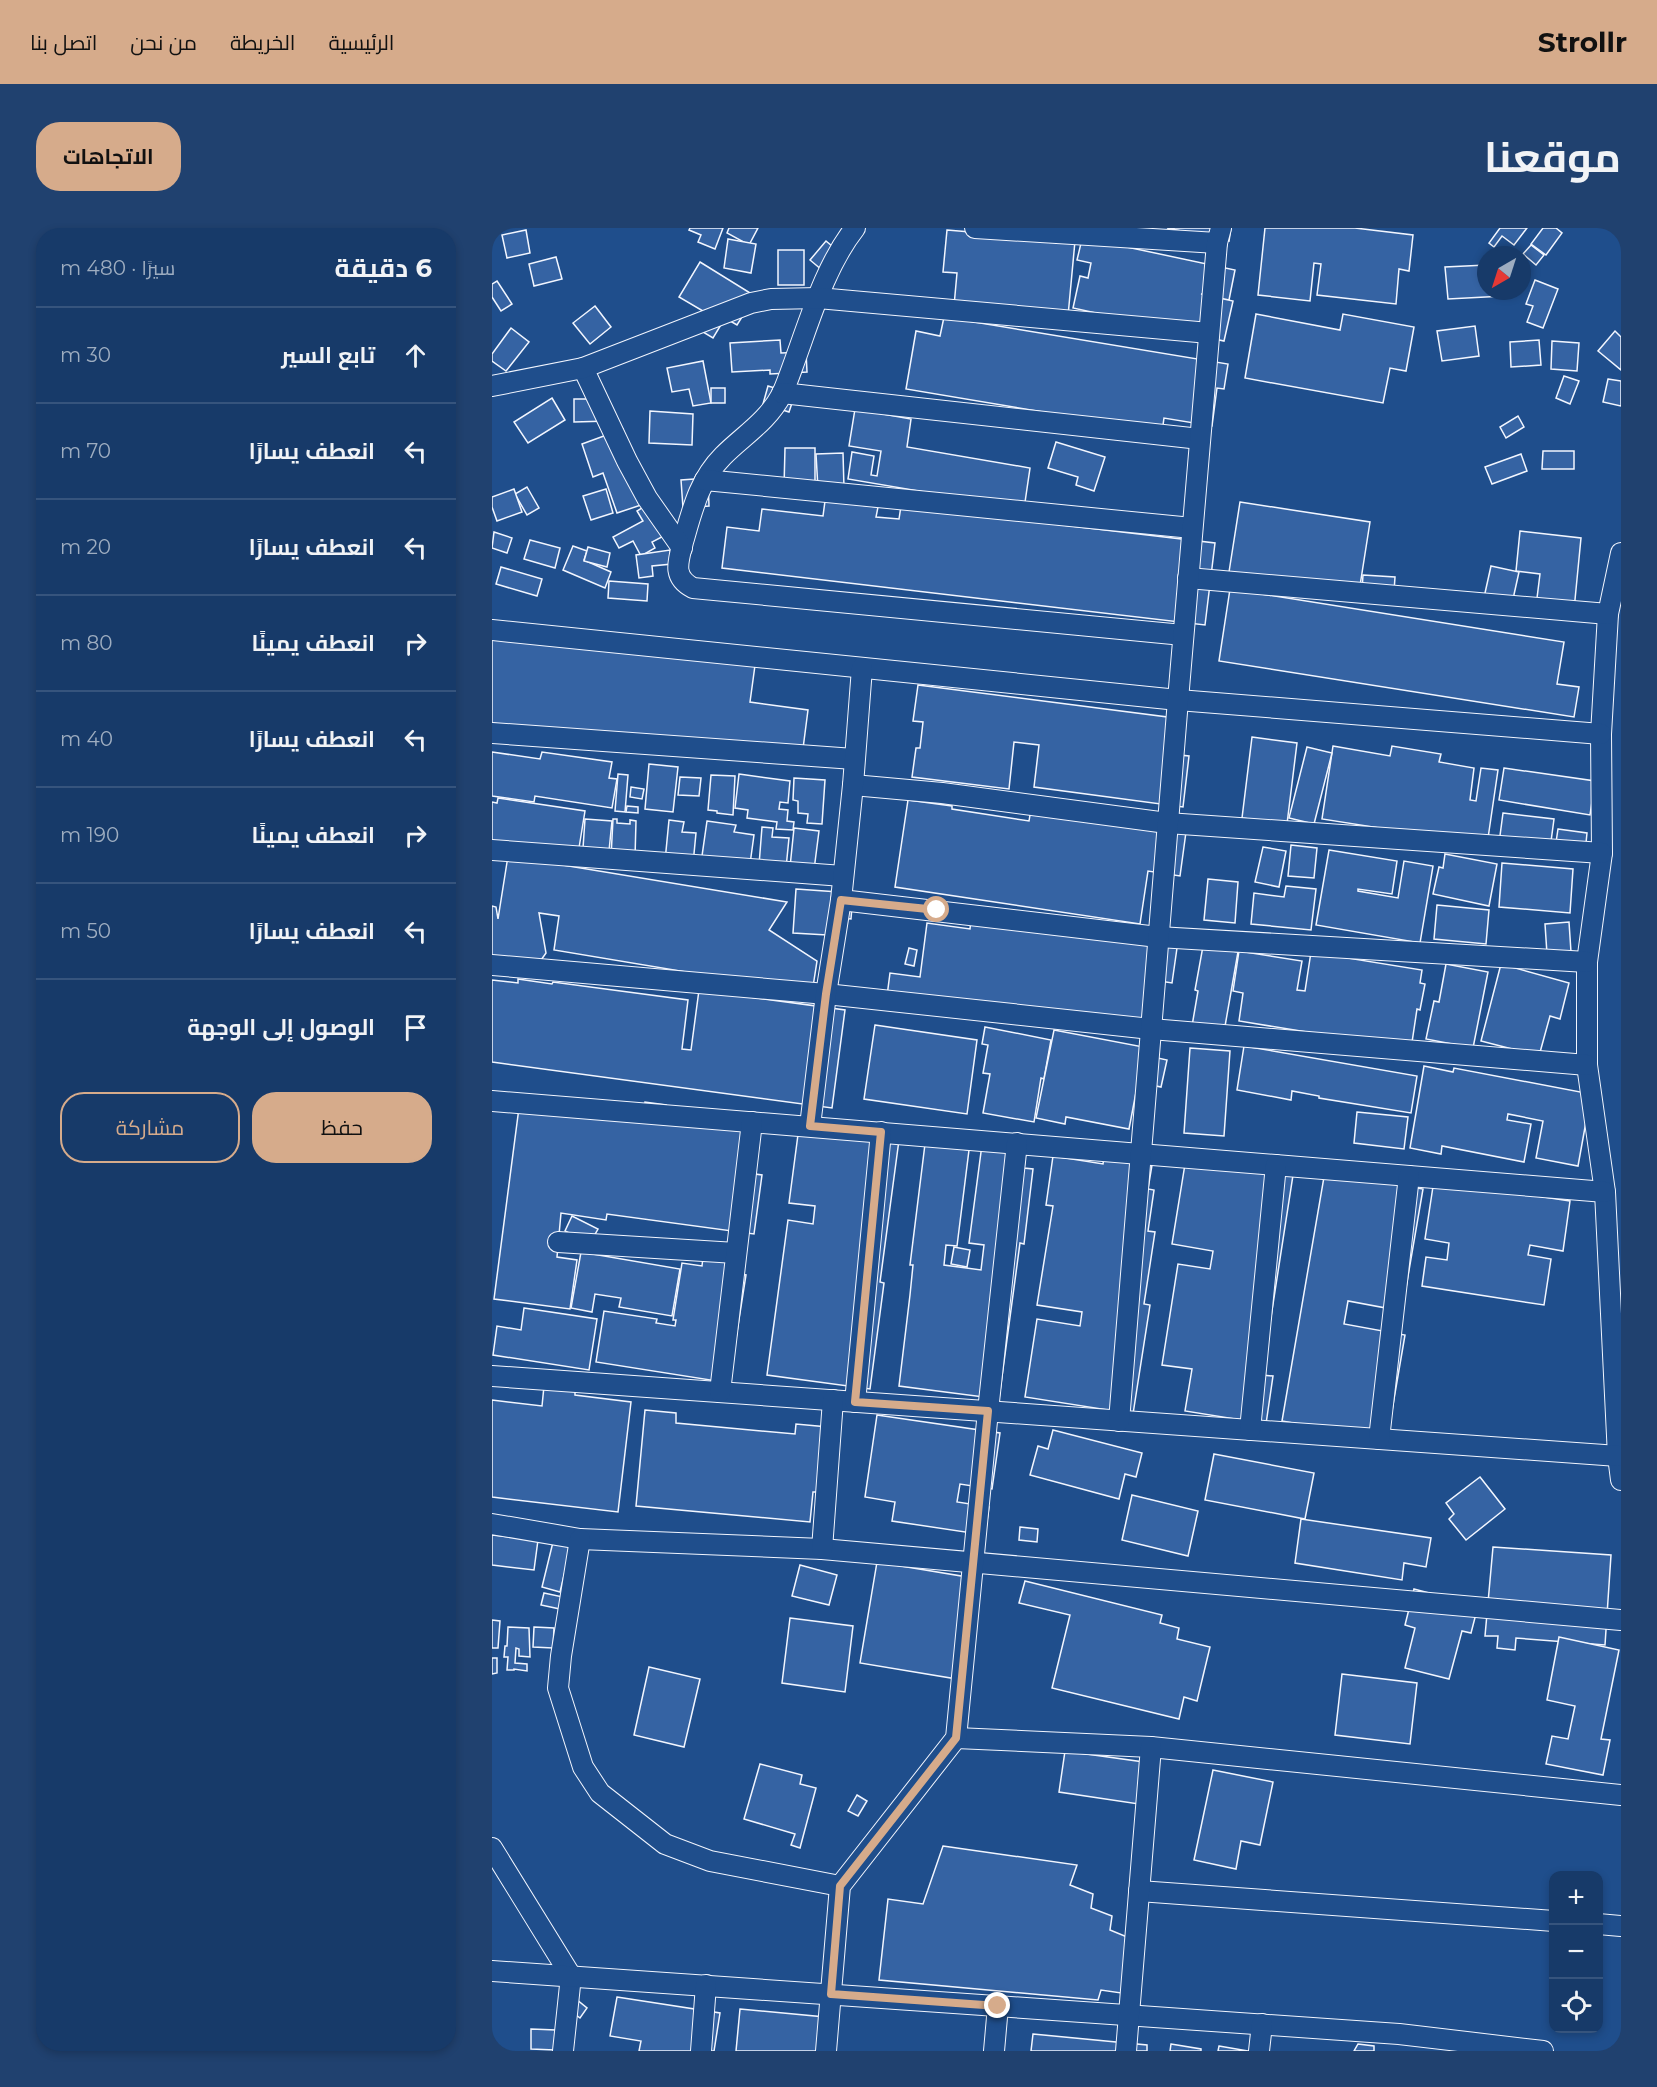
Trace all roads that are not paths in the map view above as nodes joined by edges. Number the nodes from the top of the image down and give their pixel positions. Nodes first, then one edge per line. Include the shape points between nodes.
1 (855, 228) edge
2 (975, 228) edge
3 (1020, 229) edge
4 (1219, 236) edge
5 (818, 298) junction
6 (1209, 333) junction
7 (583, 368) junction
8 (492, 386) edge
9 (782, 393) junction
10 (1200, 439) junction
11 (705, 480) junction
12 (1192, 528) junction
13 (682, 548) junction
14 (1621, 553) edge
15 (1188, 578) junction
16 (1608, 614) junction
17 (492, 630) edge
18 (1183, 635) junction
19 (862, 668) junction
20 (1621, 680) edge
21 (1604, 695) junction
22 (1178, 700) junction
23 (492, 733) edge
24 (1601, 734) junction
25 (854, 759) junction
26 (853, 785) junction
27 (1167, 823) junction
28 (492, 850) edge
29 (1602, 854) junction
30 (843, 876) junction
31 (841, 900) junction
32 (1158, 937) junction
33 (1587, 962) junction
34 (492, 965) edge
35 (826, 994) junction
36 (1151, 1029) junction
37 (1587, 1065) junction
38 (492, 1101) edge
39 (752, 1122) junction
40 (810, 1126) junction
41 (881, 1132) junction
42 (1017, 1143) junction
43 (1141, 1154) junction
44 (1276, 1165) junction
45 (1409, 1176) junction
46 (1605, 1192) junction
47 (558, 1242) dead end
48 (736, 1253) junction
49 (1615, 1266) edge
50 (492, 1376) edge
51 (720, 1392) junction
52 (833, 1400) junction
53 (855, 1402) junction
54 (988, 1411) junction
55 (1119, 1420) junction
56 (1250, 1430) junction
57 (1379, 1439) junction
58 (1618, 1456) junction
59 (1621, 1480) edge
60 (492, 1524) edge
61 (580, 1539) junction
62 (822, 1549) junction
63 (974, 1563) junction
64 (1621, 1620) edge
65 (956, 1738) junction
66 (1151, 1747) junction
67 (1621, 1796) edge
68 (492, 1848) edge
69 (840, 1886) junction
70 (1139, 1891) junction
71 (1549, 1921) edge
72 (1603, 1924) edge
73 (1621, 1926) edge
74 (492, 1971) edge
75 (571, 1976) junction
76 (706, 1985) junction
77 (831, 1994) junction
78 (998, 2006) junction
79 (1129, 2015) junction
80 (1262, 2024) junction
81 (1399, 2042) edge
82 (563, 2051) edge
83 (701, 2051) edge
84 (826, 2051) edge
85 (994, 2051) edge
86 (1126, 2051) edge
87 (1259, 2051) edge
88 (1540, 2051) edge

1 - 5 street via 843,243
2 - 3 street
3 - 4 street
4 - 6 street
5 - 6 street
5 - 7 street via 751,303
5 - 9 street
6 - 10 street
7 - 8 street
7 - 13 street via 647,498
9 - 10 street
9 - 11 street via 765,419 721,458
10 - 12 street
11 - 12 street
11 - 13 street via 696,496
12 - 15 street
13 - 18 street via 678,574 682,583 693,588
14 - 16 street
15 - 16 street
15 - 18 street
16 - 21 street
17 - 19 street
18 - 22 street
19 - 22 street
19 - 25 street
20 - 21 street
21 - 24 street
22 - 24 street
22 - 27 street
23 - 25 street
24 - 29 street
25 - 26 street
26 - 27 street
26 - 30 street
27 - 29 street
27 - 32 street
28 - 30 street
29 - 33 street
30 - 31 street
31 - 32 street
31 - 35 street
32 - 33 street
32 - 36 street
33 - 37 street
34 - 35 street
35 - 36 street
35 - 40 street
36 - 37 street
36 - 43 street
37 - 46 street
38 - 39 street
39 - 40 street
39 - 48 street
40 - 41 street
41 - 42 street
41 - 53 street
42 - 43 street
42 - 54 street
43 - 44 street
43 - 55 street
44 - 45 street
44 - 56 street
45 - 46 street
45 - 57 street
46 - 49 street
47 - 48 street
48 - 51 street
49 - 58 street
50 - 51 street
51 - 52 street
52 - 53 street
52 - 62 street
53 - 54 street
54 - 55 street
54 - 63 street
55 - 56 street
56 - 57 street
57 - 58 street
58 - 59 street
60 - 61 street
61 - 62 street
61 - 69 street via 558,1688 583,1767 600,1793 676,1848 710,1861
62 - 63 street
63 - 64 street
63 - 65 street
65 - 66 street
65 - 69 street
66 - 67 street
66 - 70 street
68 - 75 street
69 - 77 street
70 - 71 street
70 - 79 street
72 - 73 street
74 - 75 street
75 - 76 street
75 - 82 street
76 - 77 street
76 - 83 street
77 - 78 street
77 - 84 street
78 - 79 street
78 - 85 street
79 - 80 street
79 - 86 street
80 - 81 street
80 - 87 street
81 - 88 street

